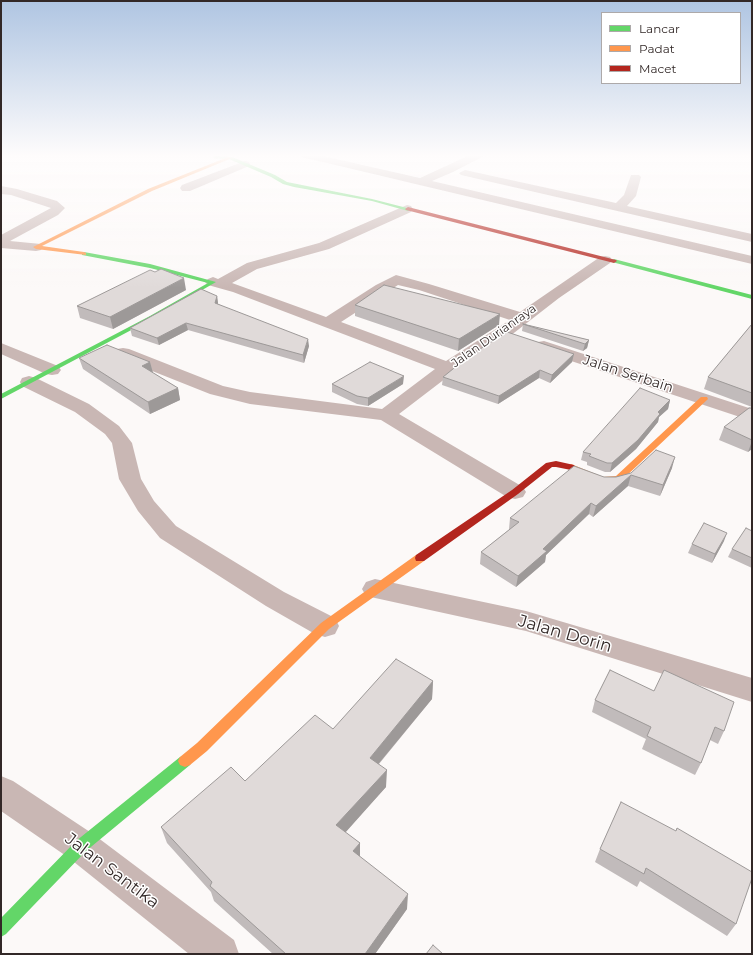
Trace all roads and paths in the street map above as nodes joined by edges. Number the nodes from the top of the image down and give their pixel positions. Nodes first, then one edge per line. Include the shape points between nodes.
1 (38, 200) edge
2 (131, 200) edge
3 (366, 200) edge
4 (496, 200) edge
5 (537, 200) edge
6 (583, 200) edge
7 (627, 200) edge
8 (620, 208) junction
9 (407, 209) junction
10 (752, 238) edge
11 (1, 240) edge
12 (1, 244) edge
13 (36, 248) junction
14 (752, 250) edge
15 (605, 260) junction
16 (752, 260) edge
17 (216, 283) junction
18 (752, 298) edge
19 (521, 318) junction
20 (328, 323) junction
21 (504, 332) junction
22 (99, 344) junction
23 (1, 348) edge
24 (448, 368) junction
25 (52, 370) junction
26 (30, 382) junction
27 (1, 397) edge
28 (704, 399) junction
29 (386, 415) junction
30 (752, 415) edge
31 (516, 492) junction
32 (375, 589) junction
33 (325, 626) junction
34 (752, 690) edge
35 (1, 792) edge
36 (81, 846) junction
37 (1, 929) edge
38 (220, 954) edge

1 - 11 street via 59,208
2 - 13 street
3 - 9 street
4 - 16 street
5 - 14 street
6 - 8 street
7 - 8 street
8 - 10 street
9 - 15 street
9 - 17 street via 324,246 252,266
12 - 13 street
13 - 17 street via 143,264
15 - 18 street
15 - 19 street, Jalan Durianraya
17 - 20 street
17 - 22 street
19 - 20 street via 396,280
19 - 21 street, Jalan Durianraya
20 - 24 street
21 - 24 street, Jalan Durianraya
21 - 28 street, Jalan Serbain
22 - 25 street
22 - 29 street via 232,394
23 - 25 street
24 - 29 street, Jalan Durianraya
25 - 26 street
26 - 27 street
26 - 33 street via 82,408 112,430 122,443 130,479 146,506 168,532 275,599
28 - 30 street, Jalan Serbain
28 - 31 street via 619,478 602,480 556,464 549,465
29 - 31 street
31 - 32 street
32 - 33 street
32 - 34 street, Jalan Dorin via 526,621
33 - 36 street via 202,747
35 - 36 street, Jalan Santika
36 - 37 street
36 - 38 street, Jalan Santika

